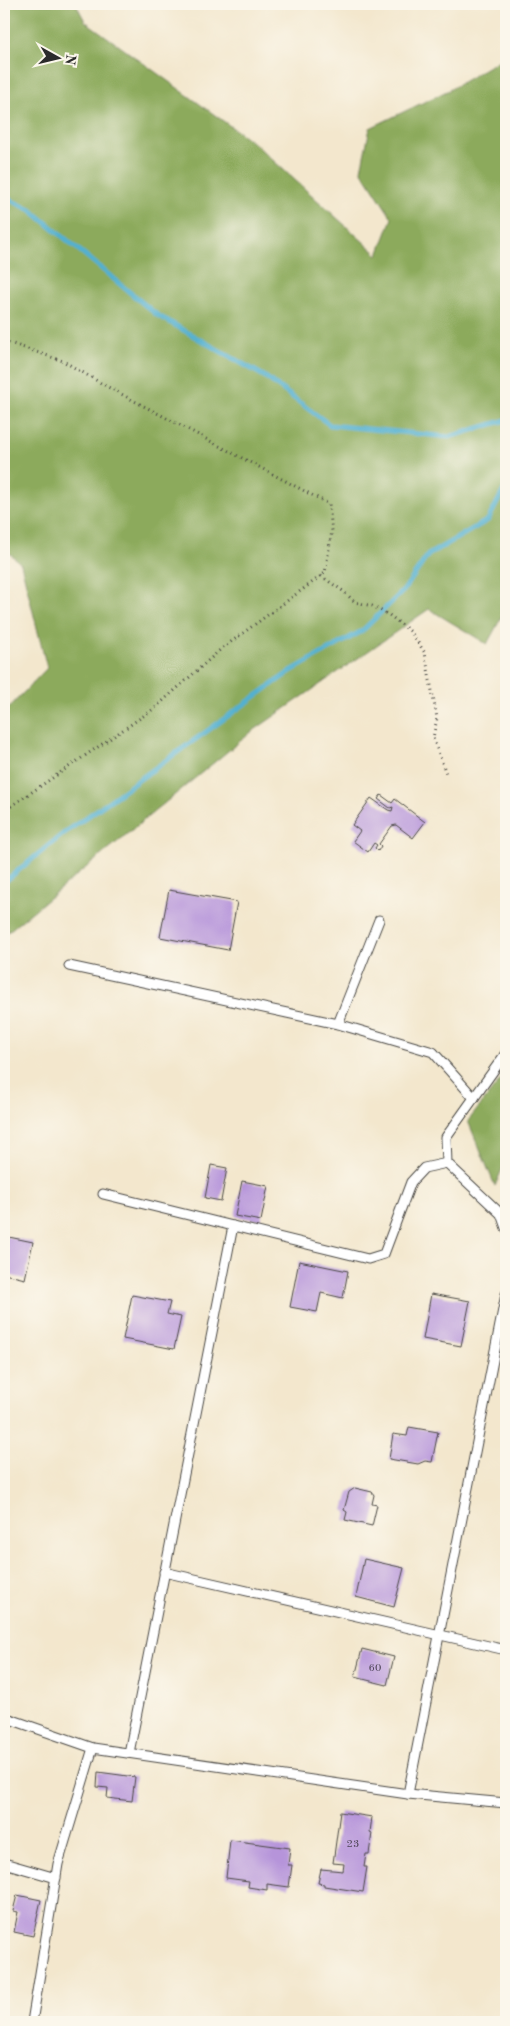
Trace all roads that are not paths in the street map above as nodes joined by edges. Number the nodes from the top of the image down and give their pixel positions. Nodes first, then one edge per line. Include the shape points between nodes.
1 (380, 920) dead end
2 (69, 966) dead end
3 (338, 1024) junction
4 (506, 1053) edge
5 (474, 1098) junction
6 (447, 1163) junction
7 (103, 1194) dead end
8 (233, 1226) junction
9 (506, 1228) edge
10 (506, 1294) edge
11 (164, 1572) junction
12 (439, 1635) junction
13 (506, 1650) edge
14 (4, 1717) edge
15 (94, 1748) junction
16 (129, 1753) junction
17 (408, 1794) junction
18 (506, 1803) edge
19 (4, 1863) edge
20 (56, 1878) junction
21 (32, 2022) edge

1 - 3 lane
2 - 3 lane
3 - 5 lane via 433,1052
4 - 5 lane
5 - 6 lane via 446,1137
6 - 8 lane via 424,1168 411,1182 384,1254 368,1259
6 - 9 lane via 501,1214
7 - 8 lane
8 - 11 lane
10 - 12 lane
11 - 12 lane
11 - 16 lane
12 - 13 lane
12 - 17 lane
14 - 15 lane
15 - 16 lane
15 - 20 lane
16 - 17 lane
17 - 18 lane
19 - 20 lane
20 - 21 lane

